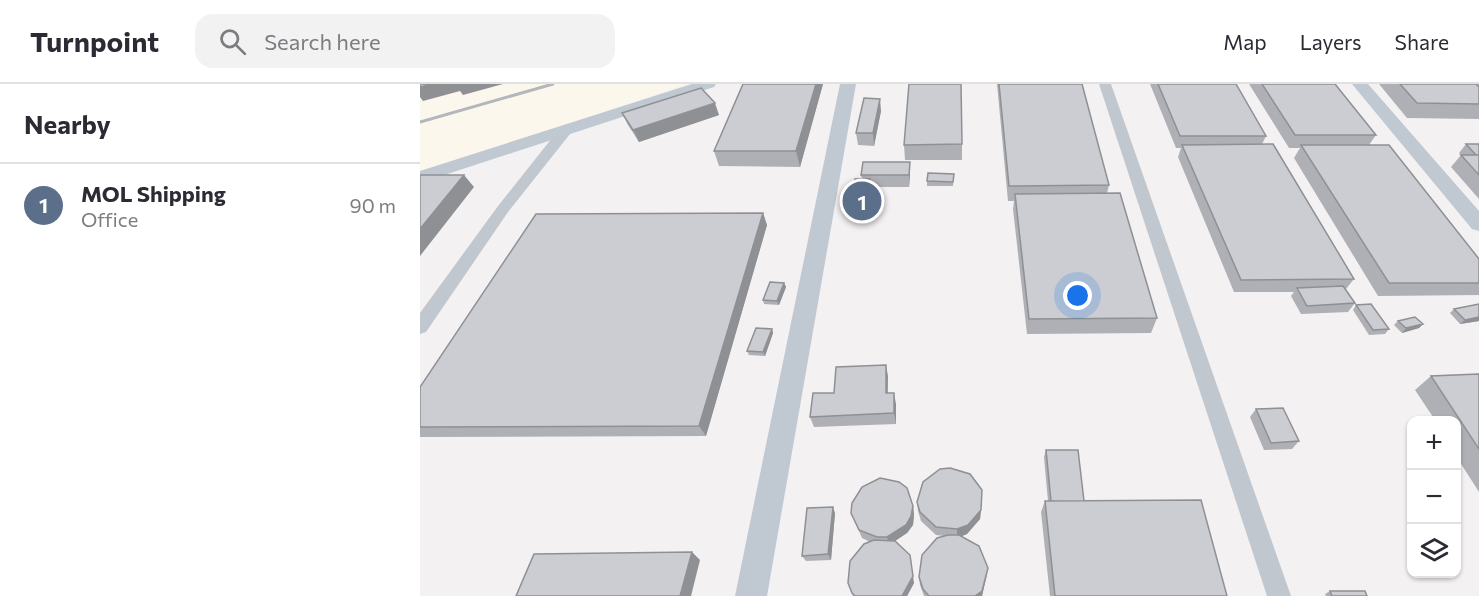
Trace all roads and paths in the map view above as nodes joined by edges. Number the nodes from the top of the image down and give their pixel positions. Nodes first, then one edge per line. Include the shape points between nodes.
1 (708, 84) edge
2 (848, 84) edge
3 (1105, 84) edge
4 (1360, 84) edge
5 (565, 131) junction
6 (420, 177) edge
7 (1479, 224) edge
8 (420, 327) edge
9 (751, 596) edge
10 (1279, 596) edge

1 - 5 main road
2 - 9 main road
3 - 10 street
4 - 7 main road
5 - 6 main road
5 - 8 street via 503,209

